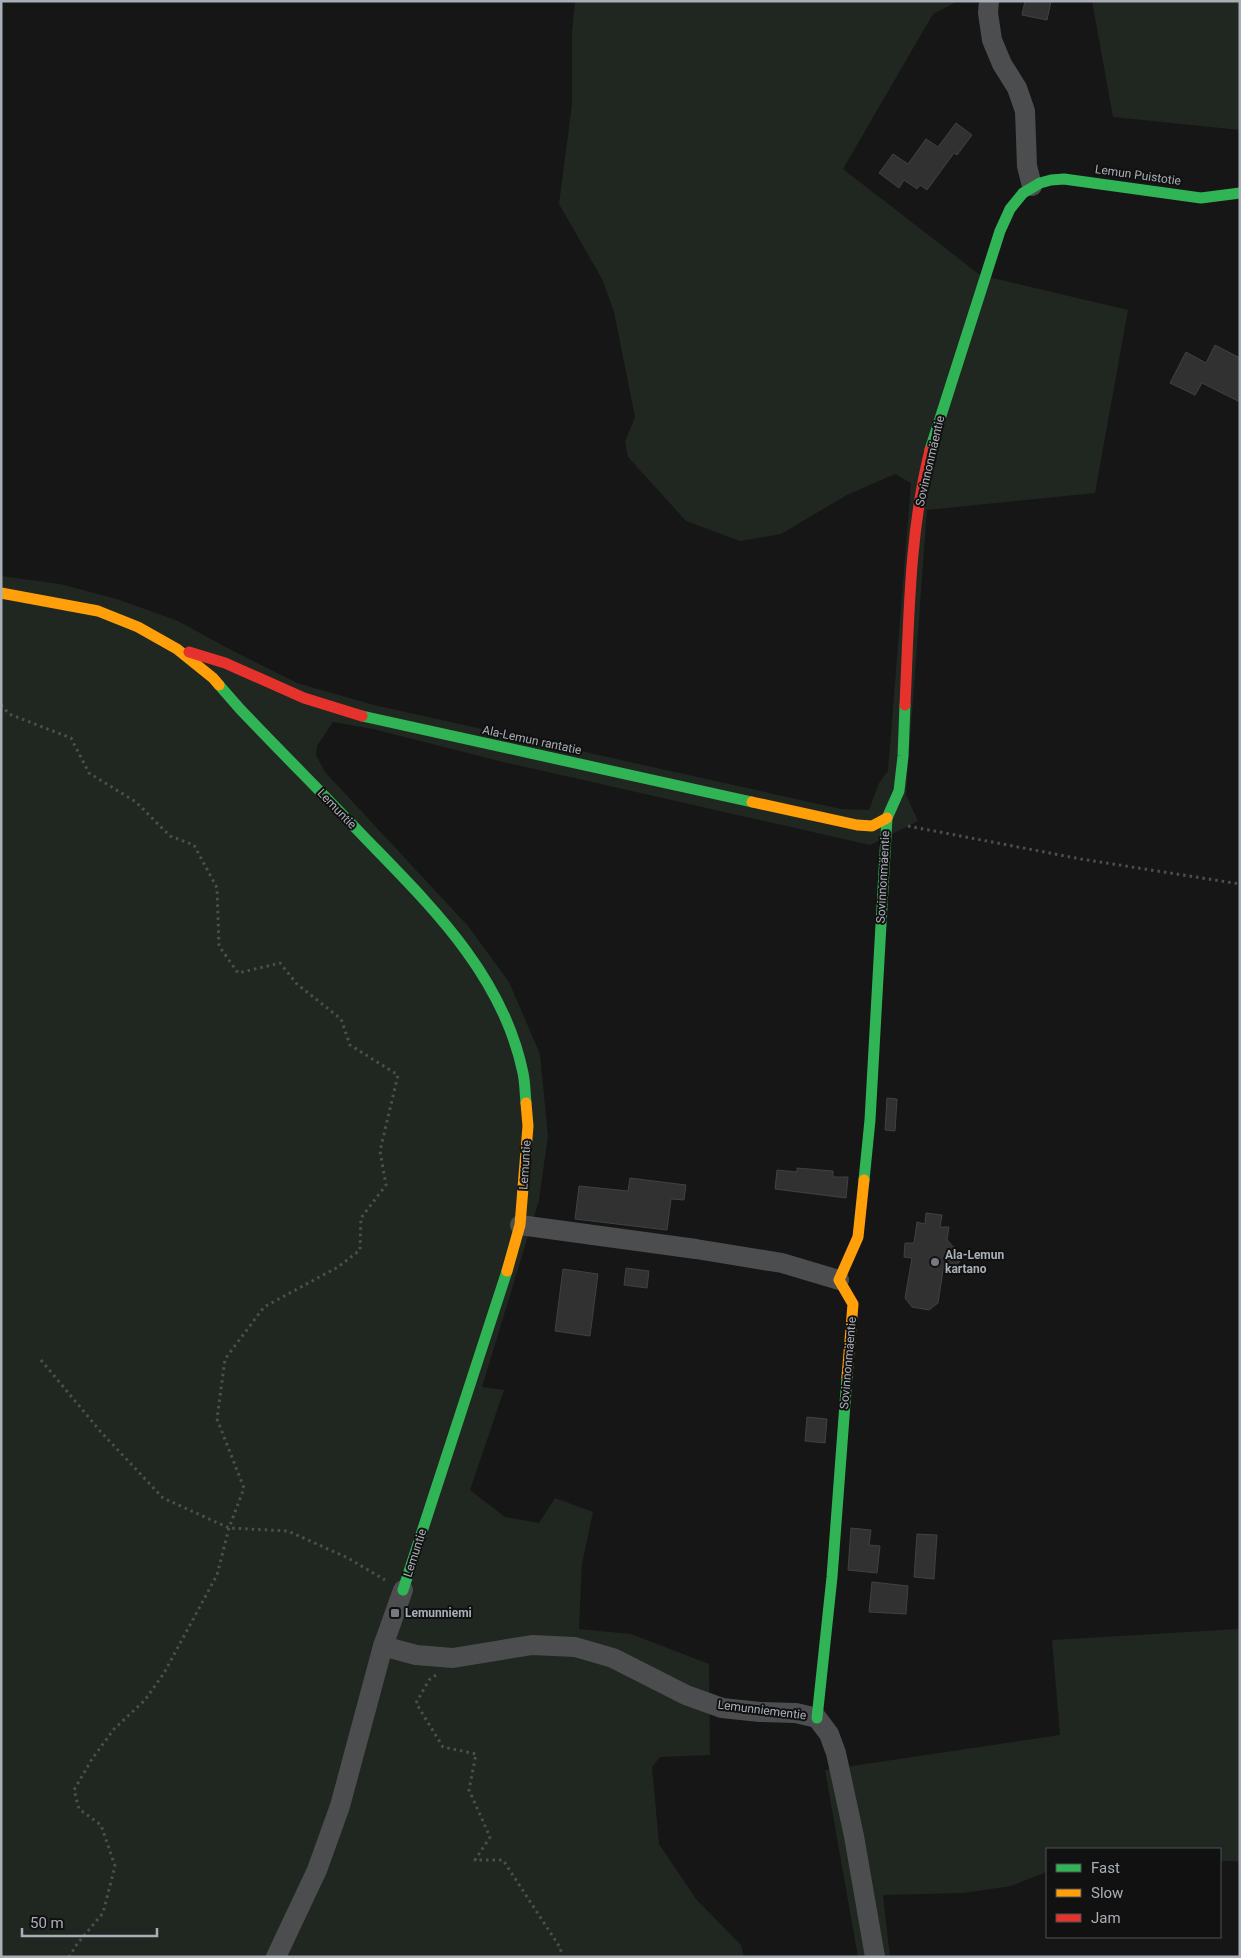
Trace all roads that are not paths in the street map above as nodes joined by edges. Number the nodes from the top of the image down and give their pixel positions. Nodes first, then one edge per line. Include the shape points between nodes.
1 (989, 1) edge
2 (1032, 186) junction
3 (1240, 193) edge
4 (1, 594) edge
5 (177, 649) junction
6 (887, 818) junction
7 (520, 1225) junction
8 (839, 1280) junction
9 (403, 1590) joint
10 (384, 1646) junction
11 (817, 1718) junction
12 (276, 1957) edge
13 (875, 1957) edge

1 - 2 street via 992,40 1025,111 1027,166
2 - 3 street, Lemun Puistotie via 1047,180 1064,179 1201,198
2 - 6 street, Sovinnonmäentie via 1006,213 936,428 921,487 912,563 902,764 899,791
4 - 5 street, Lemuntie via 98,612 138,627
5 - 6 street, Ala-Lemun rantatie via 210,656 283,689 372,718 857,825 872,826
5 - 7 street, Lemuntie via 213,678 433,908 464,946 493,991 523,1072 528,1126
6 - 8 street, Sovinnonmäentie via 870,1120 858,1237
7 - 8 street via 782,1263
7 - 9 street, Lemuntie
8 - 11 street, Sovinnonmäentie via 853,1304 832,1577
9 - 10 street, Lemuntie
10 - 11 street, Lemunniementie via 416,1655 453,1658 532,1645 575,1647 613,1658 686,1695 722,1708 796,1712
10 - 12 street, Lemuntie via 340,1806 317,1870
11 - 13 street, Lemunniementie via 829,1734 836,1753

